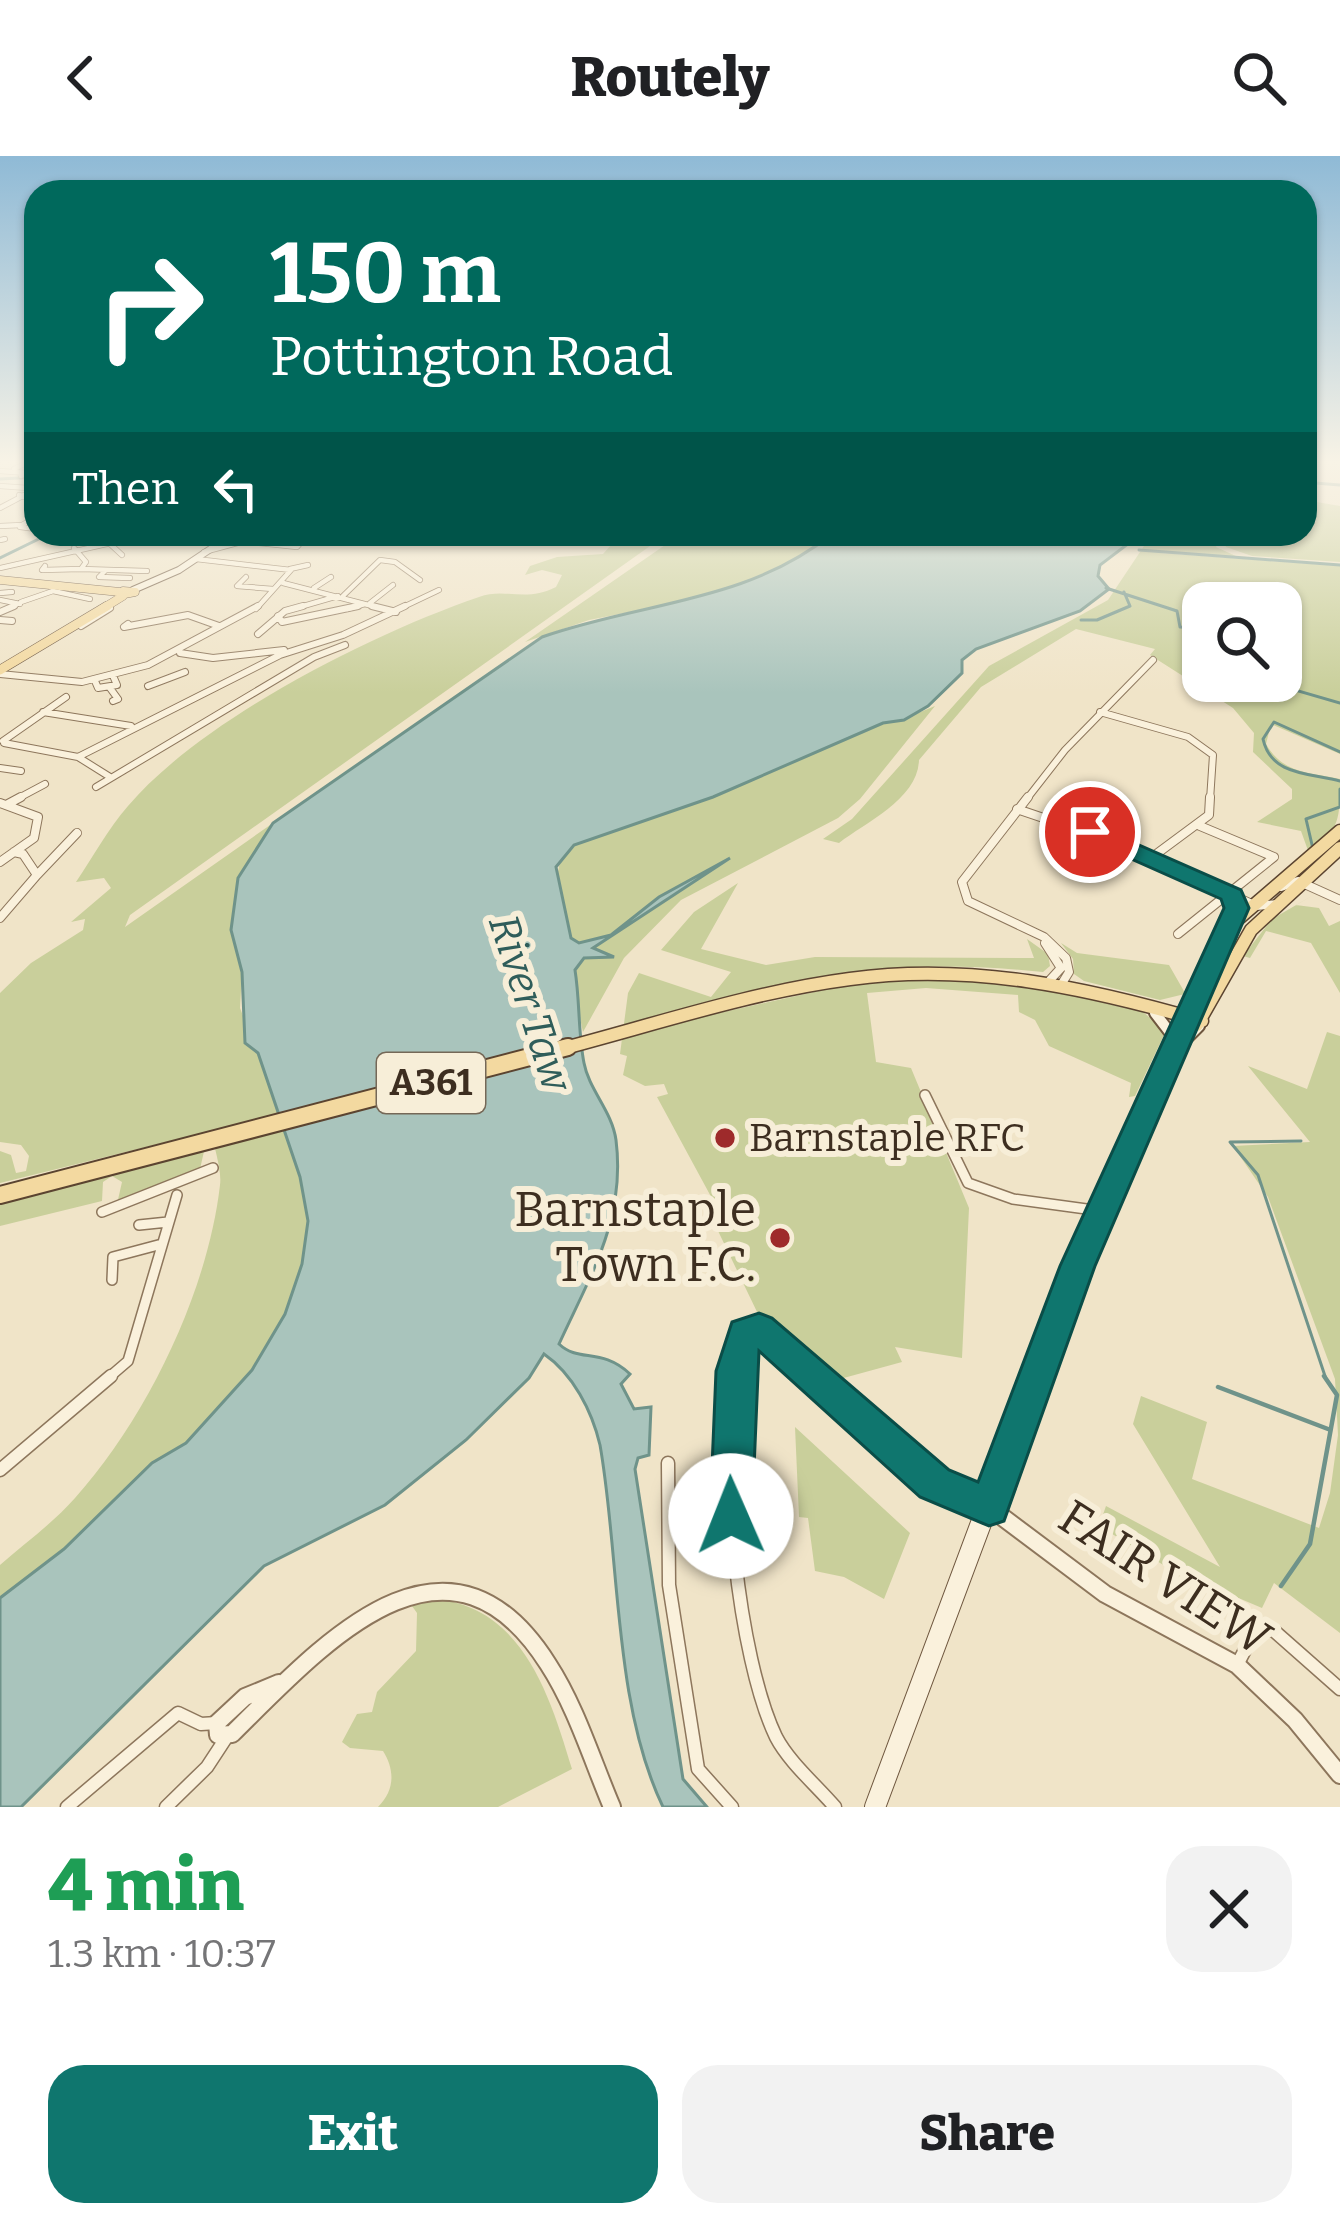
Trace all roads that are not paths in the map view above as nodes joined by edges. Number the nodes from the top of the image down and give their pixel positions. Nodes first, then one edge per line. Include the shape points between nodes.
1 (113, 546) edge
2 (214, 546) edge
3 (236, 546) edge
4 (74, 548) joint
5 (132, 549) dead end
6 (204, 552) junction
7 (196, 559) junction
8 (308, 565) dead end
9 (0, 568) edge
10 (290, 568) junction
11 (42, 569) dead end
12 (81, 569) junction
13 (106, 570) junction
14 (246, 577) dead end
15 (332, 577) dead end
16 (0, 580) edge
17 (420, 580) dead end
18 (282, 583) junction
19 (393, 585) dead end
20 (123, 587) junction
21 (314, 588) junction
22 (275, 590) junction
23 (439, 590) dead end
24 (14, 592) dead end
25 (0, 596) edge
26 (340, 596) junction
27 (93, 597) dead end
28 (19, 603) junction
29 (367, 604) junction
30 (35, 606) dead end
31 (396, 612) junction
32 (0, 616) edge
33 (278, 616) junction
34 (13, 622) dead end
35 (115, 626) dead end
36 (220, 627) junction
37 (258, 634) dead end
38 (345, 645) dead end
39 (290, 651) junction
40 (178, 652) junction
41 (276, 653) junction
42 (314, 656) junction
43 (148, 665) junction
44 (1161, 668) dead end
45 (0, 672) edge
46 (185, 672) dead end
47 (172, 677) junction
48 (113, 678) junction
49 (95, 681) junction
50 (148, 686) dead end
51 (110, 688) junction
52 (66, 698) dead end
53 (113, 701) dead end
54 (44, 712) junction
55 (1100, 712) junction
56 (134, 727) junction
57 (2, 742) edge
58 (78, 758) junction
59 (0, 767) edge
60 (21, 771) dead end
61 (111, 777) junction
62 (45, 784) dead end
63 (97, 787) dead end
64 (3, 804) edge
65 (1017, 808) junction
66 (1200, 826) junction
67 (1340, 831) edge
68 (77, 833) dead end
69 (1340, 848) edge
70 (14, 851) junction
71 (1151, 858) junction
72 (0, 862) edge
73 (37, 875) junction
74 (1309, 883) junction
75 (1229, 894) junction
76 (1340, 900) edge
77 (1262, 904) junction
78 (0, 918) edge
79 (1231, 925) junction
80 (1032, 933) junction
81 (1178, 934) dead end
82 (1056, 984) junction
83 (1197, 997) junction
84 (1141, 1001) junction
85 (1155, 1013) junction
86 (1194, 1021) junction
87 (1173, 1046) junction
88 (926, 1095) dead end
89 (213, 1168) dead end
90 (4, 1192) edge
91 (177, 1195) dead end
92 (102, 1212) dead end
93 (1102, 1212) junction
94 (169, 1222) junction
95 (140, 1225) dead end
96 (162, 1244) junction
97 (112, 1280) dead end
98 (668, 1463) dead end
99 (0, 1470) edge
100 (989, 1507) junction
101 (702, 1508) dead end
102 (730, 1508) junction
103 (1237, 1665) junction
104 (1340, 1689) edge
105 (222, 1730) junction
106 (1340, 1775) edge
107 (67, 1807) edge
108 (166, 1807) edge
109 (612, 1807) edge
110 (732, 1807) edge
111 (835, 1807) edge
112 (875, 1807) edge

1 - 5 street
2 - 6 main road
3 - 6 street
4 - 9 street
4 - 12 street via 86,562
6 - 7 main road
7 - 10 street
7 - 20 main road
8 - 10 street
10 - 18 street
11 - 12 street
12 - 13 street
13 - 20 street via 100,577
13 - 20 street via 138,573
14 - 22 street via 237,586 244,591
15 - 21 street
16 - 20 main road
17 - 26 street via 383,560
18 - 21 street
18 - 22 street
19 - 29 street
20 - 45 main road via 110,608
21 - 26 street
22 - 36 street
23 - 31 street
24 - 25 street
25 - 28 street
26 - 29 street
26 - 33 street
27 - 28 street via 53,591
28 - 30 street
28 - 32 street
29 - 31 street
29 - 33 street via 300,622
31 - 39 street
32 - 34 street
33 - 37 street
35 - 36 street via 138,628 166,614
36 - 40 street
38 - 42 street
39 - 41 street
39 - 42 street
40 - 41 street
40 - 43 street
41 - 56 street
42 - 61 street
43 - 47 street
43 - 48 street
44 - 55 street via 1150,663
45 - 49 street
46 - 47 street
47 - 50 street
48 - 49 street
48 - 51 street
49 - 51 street
51 - 53 street
52 - 54 street
54 - 56 street
54 - 57 street
55 - 65 street
55 - 66 street via 1189,737 1213,755 1212,807
56 - 58 street
57 - 58 street
58 - 61 street
59 - 60 street
61 - 63 street
62 - 64 street
64 - 70 street via 37,815 31,840
65 - 71 street
65 - 80 street via 960,890 976,907
66 - 71 street
66 - 75 street via 1274,856
67 - 77 main road
68 - 73 street
69 - 74 main road
70 - 72 street
70 - 73 street
71 - 75 street
73 - 78 street
74 - 76 street
74 - 77 main road
75 - 77 street
75 - 79 street via 1236,908
75 - 81 street
77 - 79 main road
77 - 86 main road
79 - 83 main road
80 - 82 street via 1059,959
80 - 82 street via 1065,954 1070,972
82 - 84 main road, A361
82 - 85 main road, A361
82 - 90 main road, A361 via 915,974 823,982
83 - 84 main road, A361 via 1177,1006
83 - 86 main road
84 - 86 main road, A361
85 - 86 main road, A361
85 - 87 main road
86 - 87 main road
87 - 93 main road
88 - 93 street via 968,1183 1013,1199
89 - 92 street
91 - 94 street
93 - 100 main road
94 - 95 street
94 - 96 street
96 - 97 street via 113,1257
96 - 99 street via 128,1361
98 - 110 street via 669,1585 698,1769
100 - 102 street via 934,1483 759,1329 745,1333 734,1389
100 - 103 street, FAIR VIEW via 1105,1594
100 - 112 main road
101 - 102 street
102 - 111 street via 766,1720
103 - 104 street via 1250,1636 1267,1628
103 - 106 street, FAIR VIEW
105 - 107 street via 178,1713
105 - 108 street via 207,1767
105 - 109 street via 245,1697 279,1683 391,1600 443,1588 473,1592 519,1621 548,1661

